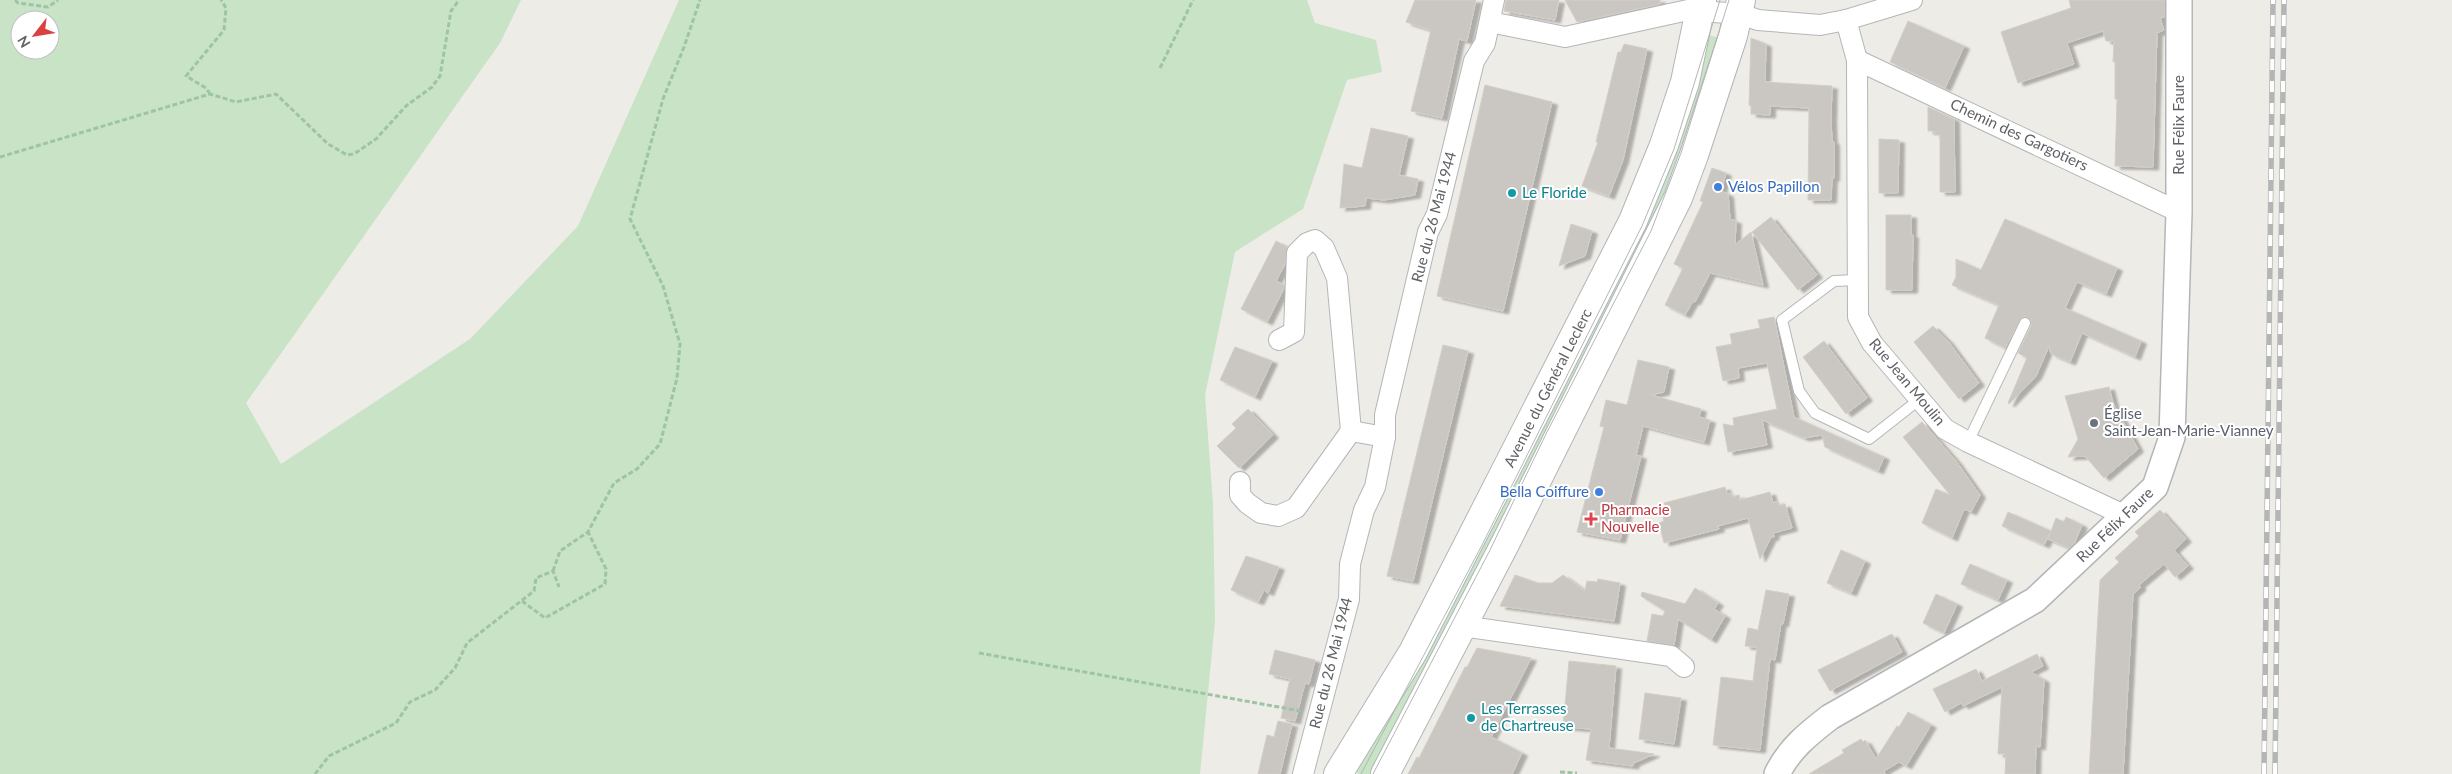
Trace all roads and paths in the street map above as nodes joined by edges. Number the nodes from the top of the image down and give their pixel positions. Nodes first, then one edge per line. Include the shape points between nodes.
1 (15, 0) edge
2 (58, 0) edge
3 (221, 0) edge
4 (459, 0) edge
5 (700, 0) edge
6 (1193, 0) edge
7 (1494, 0) edge
8 (1912, 0) edge
9 (2179, 0) edge
10 (1697, 7) edge
11 (1740, 7) edge
12 (1846, 20) junction
13 (1490, 22) junction
14 (1858, 60) junction
15 (1160, 68) dead end
16 (210, 94) junction
17 (0, 157) edge
18 (2179, 212) junction
19 (1857, 280) junction
20 (2024, 323) dead end
21 (1279, 340) dead end
22 (1920, 399) junction
23 (1351, 431) junction
24 (1385, 437) junction
25 (1968, 442) junction
26 (1240, 482) dead end
27 (2126, 516) junction
28 (588, 532) junction
29 (553, 571) junction
30 (559, 587) dead end
31 (522, 601) junction
32 (1462, 626) junction
33 (979, 653) dead end
34 (1684, 667) dead end
35 (1304, 712) dead end
36 (1560, 772) dead end
37 (1577, 773) dead end
38 (315, 774) edge
39 (1303, 774) edge
40 (1338, 774) edge
41 (1385, 774) edge
42 (1777, 774) edge

1 - 2 path via 48,7
3 - 16 path via 226,8 224,30 186,76
4 - 16 path via 451,12 440,76 376,138 354,154 347,155 328,144 276,94 236,102
5 - 28 path via 663,99 630,219 666,294 680,344 677,378 660,444 637,468 614,483
6 - 15 path
7 - 13 street, Rue du 26 Mai 1944
8 - 12 street
9 - 18 street, Rue Félix Faure
10 - 11 street
10 - 13 street via 1565,37
10 - 40 main road, Avenue du Général Leclerc via 1685,82 1633,221 1414,652
11 - 12 street via 1758,20 1820,25
11 - 32 main road, Avenue du Général Leclerc via 1694,154 1674,205
12 - 14 street, Rue Jean Moulin
13 - 24 street, Rue du 26 Mai 1944 via 1474,61 1437,214 1428,232 1385,415
14 - 18 street, Chemin des Gargotiers
14 - 19 street, Rue Jean Moulin
16 - 17 path
18 - 27 street, Rue Félix Faure via 2172,437 2155,487
19 - 22 street, Rue Jean Moulin via 1858,317 1872,343
19 - 22 lane via 1834,281 1782,320 1799,392 1815,413 1869,439
20 - 25 lane
21 - 23 street via 1294,332 1297,253 1315,240 1324,248 1337,278
22 - 25 street, Rue Jean Moulin via 1945,429
23 - 24 street
23 - 26 street via 1296,508 1278,516 1261,513 1240,495
24 - 39 street, Rue du 26 Mai 1944 via 1375,487 1364,510 1350,564 1349,599
25 - 27 street, Rue Jean Moulin
27 - 42 street, Rue Félix Faure via 2035,600 1830,717 1785,758
28 - 29 path via 560,551
28 - 31 path via 606,569 605,584 545,618
29 - 30 path
29 - 31 path via 536,578 534,591
31 - 38 path via 467,643 455,668 435,690 410,702 396,723 329,756
32 - 34 street via 1671,656
32 - 41 main road, Avenue du Général Leclerc
33 - 35 path
36 - 37 path

